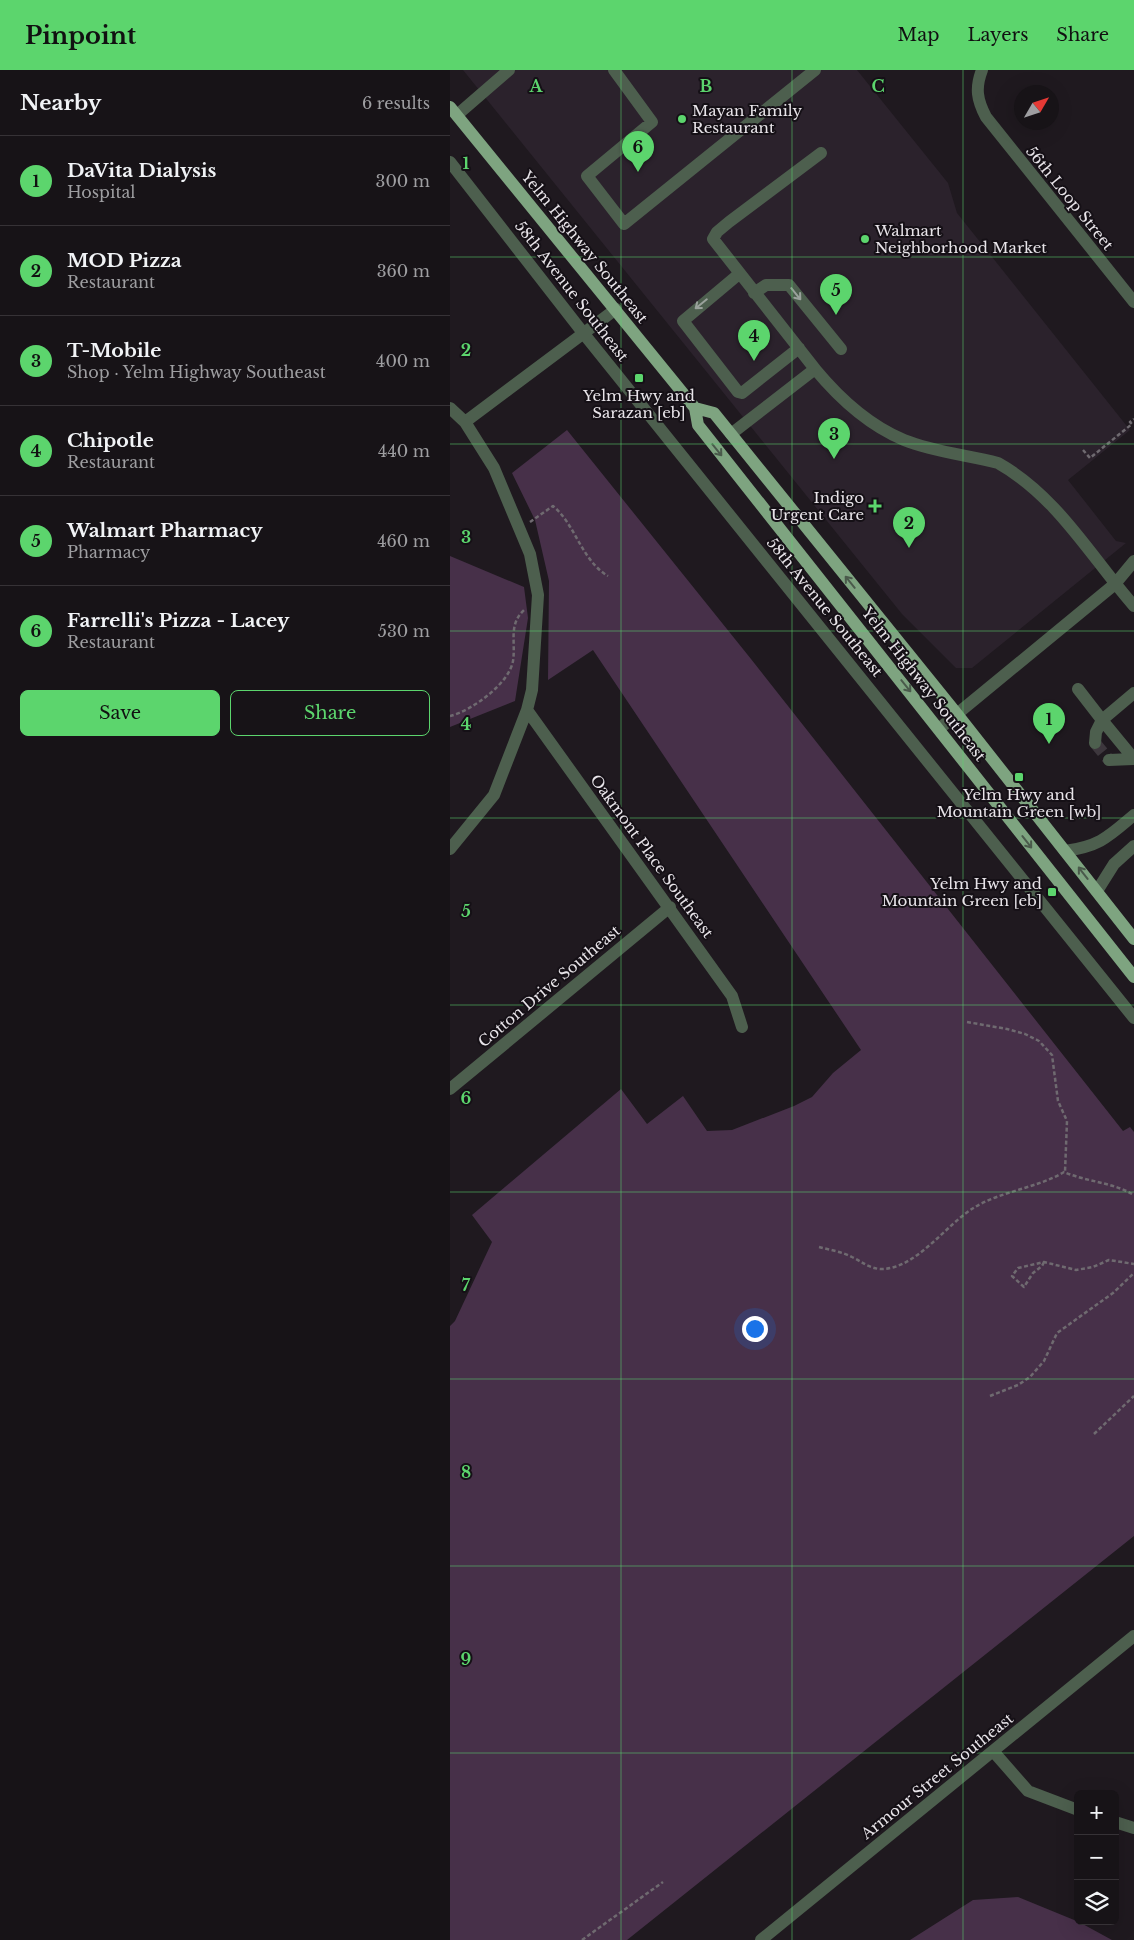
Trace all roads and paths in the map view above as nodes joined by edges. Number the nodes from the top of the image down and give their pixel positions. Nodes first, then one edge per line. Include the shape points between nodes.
1 (509, 70) edge
2 (614, 70) edge
3 (815, 70) edge
4 (982, 70) edge
5 (453, 111) edge
6 (821, 152) dead end
7 (450, 162) edge
8 (739, 274) junction
9 (754, 292) junction
10 (1134, 302) edge
11 (616, 310) junction
12 (584, 334) junction
13 (799, 348) junction
14 (840, 349) dead end
15 (815, 368) junction
16 (450, 408) edge
17 (695, 408) junction
18 (1134, 419) edge
19 (465, 422) junction
20 (732, 434) junction
21 (1083, 450) dead end
22 (520, 528) junction
23 (1134, 561) edge
24 (608, 576) dead end
25 (1134, 578) edge
26 (1115, 584) junction
27 (538, 595) junction
28 (1134, 606) edge
29 (1078, 689) dead end
30 (1134, 693) edge
31 (527, 710) junction
32 (957, 714) junction
33 (450, 716) edge
34 (1102, 720) junction
35 (940, 728) junction
36 (1095, 743) dead end
37 (1134, 759) edge
38 (1108, 760) dead end
39 (1134, 816) edge
40 (1134, 846) edge
41 (450, 849) edge
42 (1065, 851) junction
43 (1097, 891) junction
44 (670, 907) junction
45 (1134, 939) edge
46 (1134, 977) edge
47 (1134, 1018) edge
48 (967, 1022) dead end
49 (742, 1027) dead end
50 (450, 1089) edge
51 (1065, 1172) junction
52 (1134, 1195) edge
53 (819, 1247) dead end
54 (1044, 1262) junction
55 (1134, 1264) edge
56 (1134, 1273) edge
57 (990, 1396) dead end
58 (1134, 1396) edge
59 (1094, 1434) dead end
60 (1134, 1636) edge
61 (993, 1751) junction
62 (1074, 1808) edge
63 (1119, 1823) edge
64 (1134, 1828) edge
65 (663, 1882) dead end
66 (582, 1940) edge
67 (761, 1940) edge

1 - 5 street
2 - 3 street via 652,122 587,176 624,224
4 - 10 street, 56th Loop Street via 977,84 979,104 986,117
5 - 11 main road, Yelm Highway Southeast
6 - 8 street via 717,232 713,239
7 - 12 street, 58th Avenue Southeast
8 - 9 street
8 -> 13 street via 683,321 738,392 742,393
9 - 13 street
9 -> 14 street via 766,285 789,285
11 - 12 street
11 - 17 main road, Yelm Highway Southeast
12 - 19 street
12 - 47 street, 58th Avenue Southeast
13 - 15 street
15 - 20 street
15 - 26 street via 832,389 876,425 904,440 998,463 1012,471 1070,527
16 - 19 street
17 - 20 main road, Yelm Highway Southeast via 714,413
17 -> 35 main road, Yelm Highway Southeast via 698,425
18 - 21 path via 1090,458
19 - 22 street via 494,468
32 -> 20 main road, Yelm Highway Southeast
22 - 24 path via 553,506 561,512 590,561
22 - 27 street via 530,554
23 - 26 street
25 - 26 street
26 - 28 street
26 - 32 street
27 - 31 street via 532,690
27 - 33 path via 516,621 512,638 513,661 497,687 472,707
29 - 34 street
30 - 34 street
31 - 41 street via 494,795
31 - 44 street, Oakmont Place Southeast
32 - 35 street
32 - 42 main road, Yelm Highway Southeast
34 - 36 street
34 - 37 street
35 -> 46 main road, Yelm Highway Southeast
37 - 38 street
39 - 42 street via 1100,843
40 - 43 street via 1114,864
43 -> 42 main road, Yelm Highway Southeast
43 - 45 main road, Yelm Highway Southeast
44 - 49 street, Oakmont Place Southeast via 732,996
44 - 50 street, Cotton Drive Southeast
48 - 51 path via 1025,1034 1039,1041 1052,1055 1058,1101 1067,1121
51 - 52 path via 1116,1186
51 - 53 path via 976,1206 918,1254 893,1266 882,1269 870,1267 852,1256
54 - 54 path via 1018,1268 1012,1276 1024,1287
54 - 55 path via 1076,1270 1109,1260
56 - 57 path via 1113,1293 1057,1333 1044,1361 1030,1377
58 - 59 path
60 - 61 street, Armour Street Southeast
61 - 62 street via 1028,1791
61 - 67 street, Armour Street Southeast
63 - 64 street
65 - 66 path

